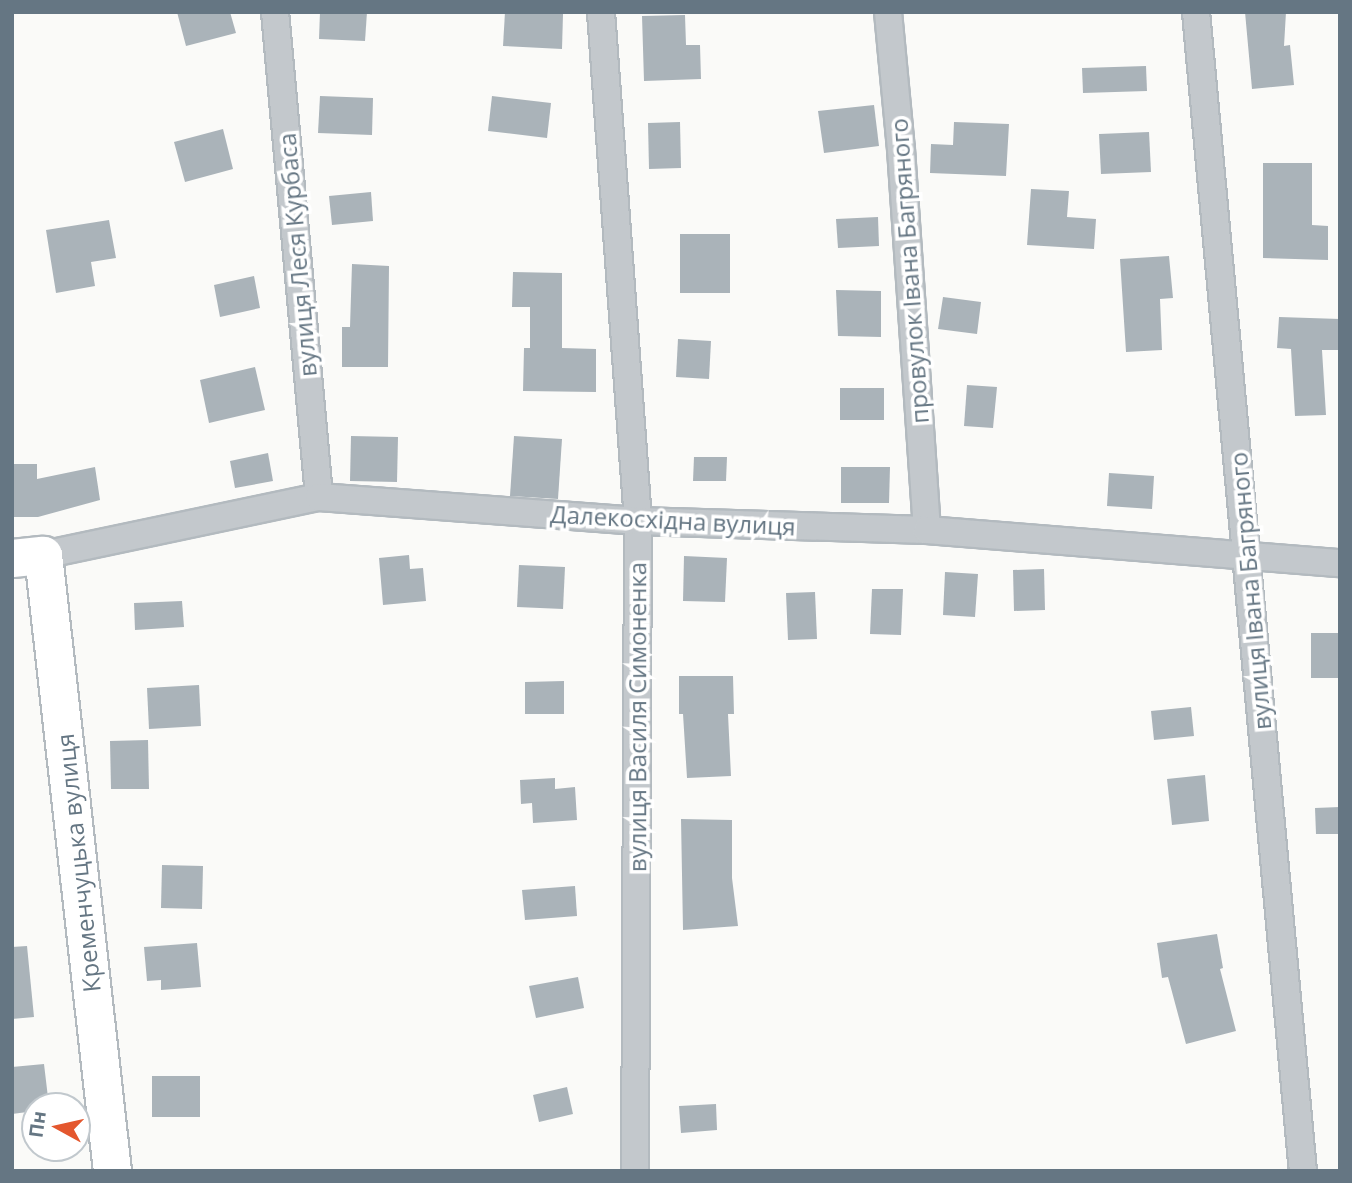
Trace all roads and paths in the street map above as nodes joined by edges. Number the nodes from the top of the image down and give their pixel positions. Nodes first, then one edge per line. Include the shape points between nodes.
1 (275, 12) edge
2 (601, 12) edge
3 (888, 12) edge
4 (1196, 12) edge
5 (319, 497) junction
6 (638, 521) junction
7 (928, 530) junction
8 (28, 557) edge
9 (1248, 557) junction
10 (1340, 564) edge
11 (113, 1171) edge
12 (635, 1171) edge
13 (1303, 1171) edge

1 - 5 street, вулиця Леся Курбаса
2 - 6 street, вулиця Василя Симоненка
3 - 7 street, провулок Івана Багряного
4 - 9 street, вулиця Івана Багряного
5 - 6 street, Далекосхідна вулиця
5 - 8 street, Далекосхідна вулиця
6 - 7 street, Далекосхідна вулиця
6 - 12 street, вулиця Василя Симоненка
7 - 9 street, Далекосхідна вулиця
8 - 11 street, Кременчуцька вулиця
9 - 10 street, Далекосхідна вулиця
9 - 13 street, вулиця Івана Багряного

